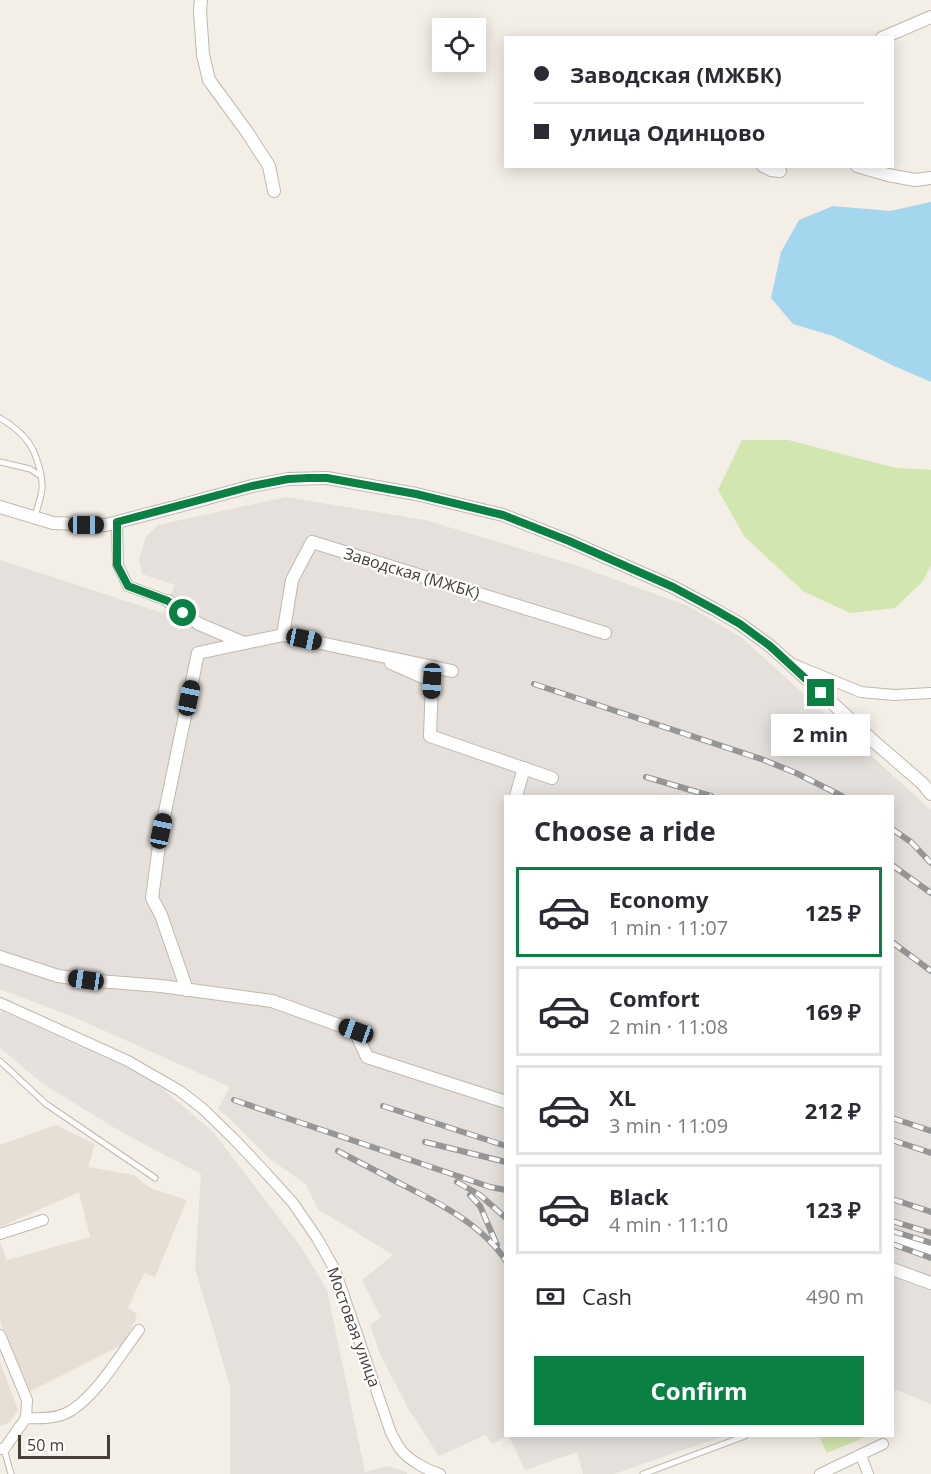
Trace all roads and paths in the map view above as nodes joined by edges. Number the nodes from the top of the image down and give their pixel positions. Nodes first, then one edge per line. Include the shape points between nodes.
1 (201, 0) edge
2 (931, 17) edge
3 (887, 36) edge
4 (767, 168) edge
5 (864, 168) edge
6 (780, 171) dead end
7 (931, 178) edge
8 (274, 191) dead end
9 (0, 418) edge
10 (0, 462) edge
11 (41, 476) junction
12 (0, 507) edge
13 (34, 518) junction
14 (117, 522) junction
15 (168, 601) joint
16 (605, 633) dead end
17 (283, 635) junction
18 (244, 644) junction
19 (368, 653) junction
20 (787, 662) junction
21 (452, 671) dead end
22 (931, 693) edge
23 (524, 768) junction
24 (552, 778) dead end
25 (931, 794) edge
26 (516, 795) edge
27 (0, 957) edge
28 (187, 990) junction
29 (0, 1003) edge
30 (0, 1061) edge
31 (504, 1101) edge
32 (154, 1178) dead end
33 (43, 1220) dead end
34 (0, 1234) edge
35 (894, 1237) edge
36 (931, 1249) edge
37 (894, 1270) edge
38 (931, 1283) edge
39 (139, 1330) dead end
40 (0, 1335) edge
41 (26, 1418) junction
42 (742, 1437) edge
43 (883, 1444) dead end
44 (2, 1449) edge
45 (861, 1455) junction
46 (11, 1474) edge
47 (440, 1474) edge
48 (643, 1474) edge
49 (820, 1474) edge
50 (868, 1474) edge

1 - 8 street via 203,55 209,80 269,166
2 - 3 street
4 - 6 street
5 - 7 street via 915,180
9 - 11 lane via 30,444
10 - 11 lane
11 - 13 lane
12 - 13 street
13 - 14 street via 86,525
14 - 15 street via 117,565 128,586
14 - 20 street via 288,479 327,478 416,494 503,515 673,587 740,624
15 - 18 street via 199,624
16 - 17 street, Заводская (МЖБК) via 312,542 292,580
17 - 18 street
17 - 19 street
18 - 28 street via 198,653 161,831 152,898
19 - 21 street
19 - 23 street via 432,681 430,736
20 - 22 street via 861,692
20 - 25 street
23 - 24 street
23 - 26 street
27 - 28 street via 58,976
28 - 31 street via 272,1001 356,1031 367,1057
29 - 47 street, Мостовая улица via 128,1061 180,1091 234,1138 292,1203 335,1270 391,1433 402,1451
30 - 32 lane via 46,1104
33 - 34 street
35 - 36 street
37 - 38 street
39 - 41 street via 95,1390 71,1412 47,1419
40 - 41 street via 27,1400
41 - 44 street
42 - 48 lane
43 - 45 street
44 - 46 lane
45 - 49 street
45 - 50 street

